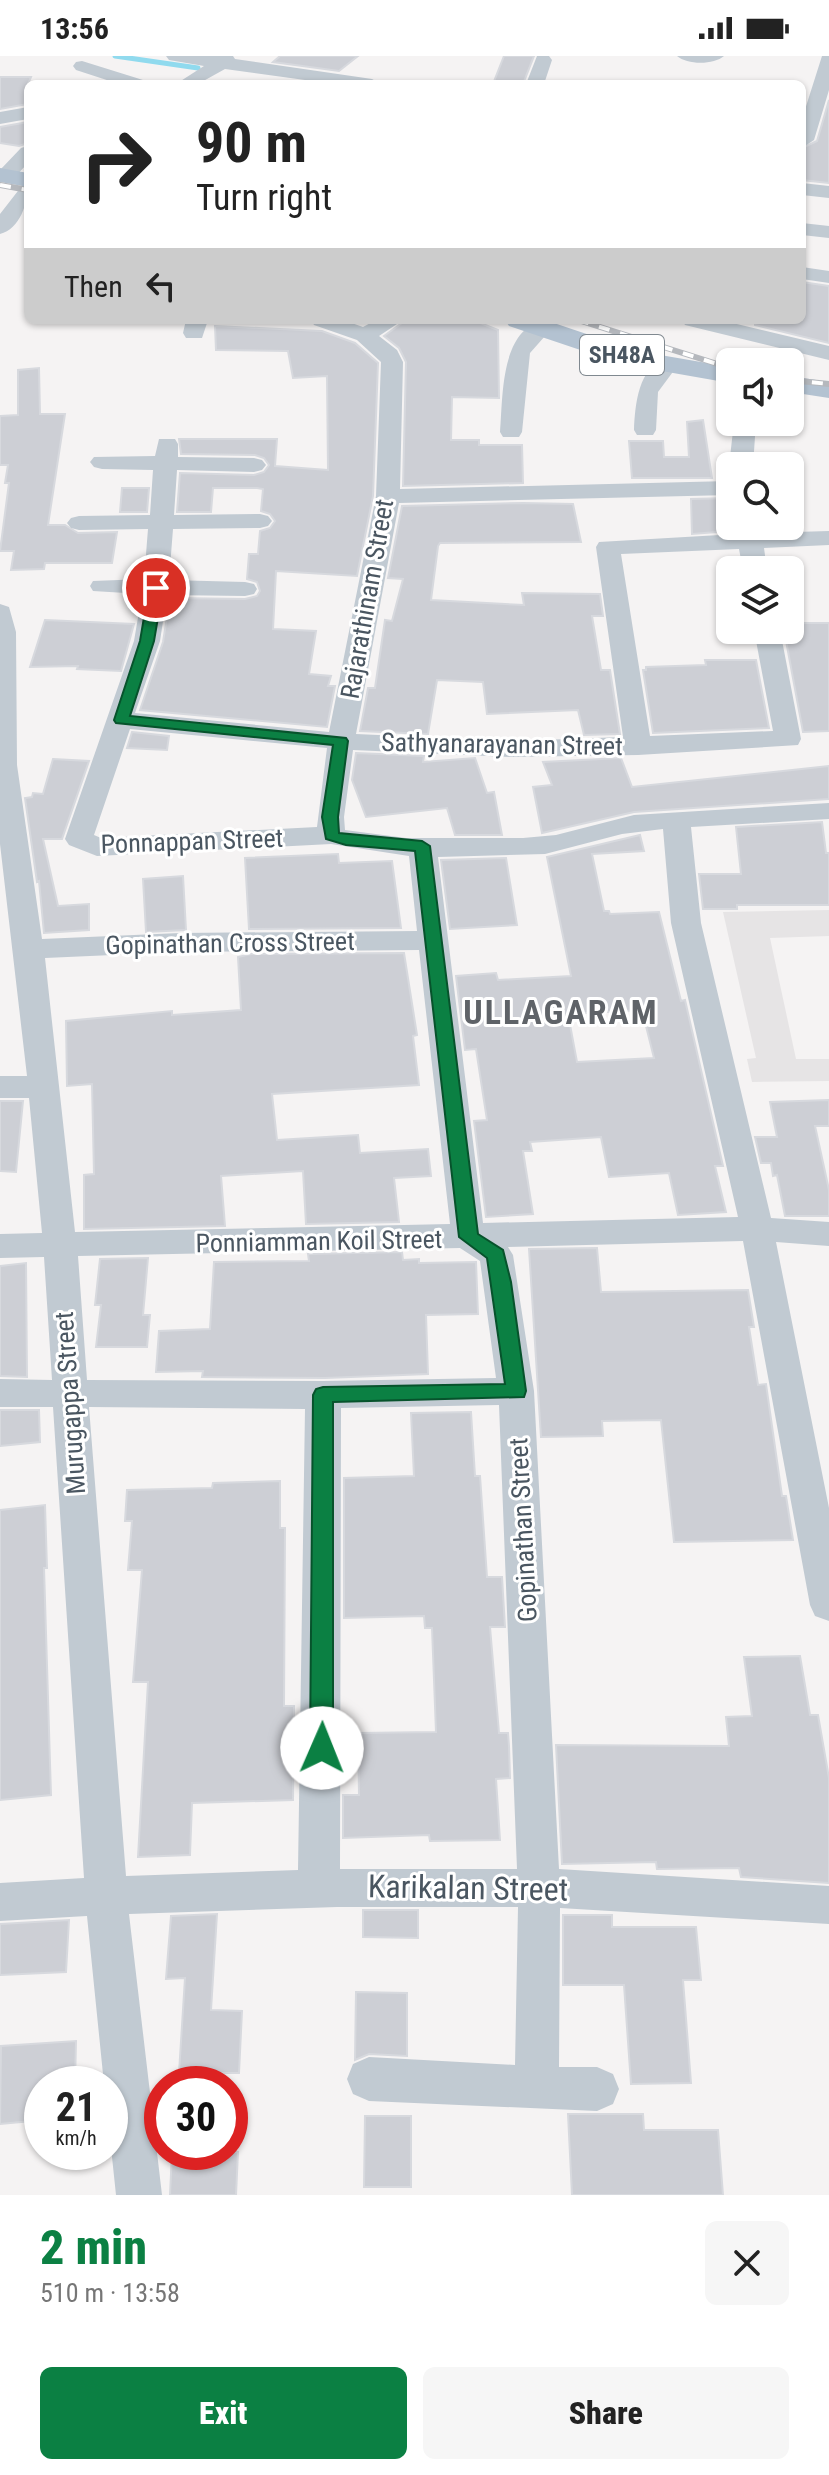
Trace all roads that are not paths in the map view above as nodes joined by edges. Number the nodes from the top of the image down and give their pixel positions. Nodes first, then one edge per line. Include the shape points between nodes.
1 (175, 56) edge
2 (686, 56) edge
3 (715, 56) edge
4 (227, 60) edge
5 (543, 60) dead end
6 (89, 61) edge
7 (827, 71) edge
8 (75, 80) edge
9 (129, 80) edge
10 (192, 80) edge
11 (348, 80) edge
12 (536, 80) edge
13 (24, 114) edge
14 (0, 118) edge
15 (806, 131) edge
16 (806, 140) edge
17 (829, 142) edge
18 (24, 159) edge
19 (13, 180) edge
20 (806, 189) edge
21 (829, 192) edge
22 (0, 228) edge
23 (806, 229) edge
24 (829, 232) edge
25 (806, 274) edge
26 (829, 277) edge
27 (333, 324) edge
28 (385, 324) edge
29 (537, 324) edge
30 (543, 324) edge
31 (546, 324) edge
32 (709, 324) edge
33 (365, 335) junction
34 (829, 353) edge
35 (716, 364) edge
36 (667, 365) junction
37 (716, 373) edge
38 (804, 378) edge
39 (829, 381) edge
40 (804, 386) edge
41 (829, 390) edge
42 (645, 430) dead end
43 (511, 432) dead end
44 (166, 454) junction
45 (102, 462) dead end
46 (254, 465) dead end
47 (716, 488) edge
48 (388, 496) junction
49 (260, 521) dead end
50 (162, 522) junction
51 (79, 523) dead end
52 (716, 536) edge
53 (804, 536) edge
54 (829, 538) edge
55 (102, 586) dead end
56 (156, 588) junction
57 (245, 589) dead end
58 (1, 625) edge
59 (770, 644) edge
60 (122, 720) junction
61 (341, 741) junction
62 (638, 747) junction
63 (2, 765) edge
64 (829, 811) edge
65 (676, 822) junction
66 (332, 835) junction
67 (422, 846) junction
68 (431, 941) junction
69 (29, 950) junction
70 (0, 1087) edge
71 (43, 1087) junction
72 (757, 1229) junction
73 (829, 1234) edge
74 (468, 1237) junction
75 (0, 1246) edge
76 (60, 1247) junction
77 (516, 1391) junction
78 (69, 1392) junction
79 (0, 1393) edge
80 (323, 1395) junction
81 (829, 1605) edge
82 (319, 1887) junction
83 (539, 1888) junction
84 (106, 1896) junction
85 (0, 1902) edge
86 (829, 1905) edge
87 (369, 2079) dead end
88 (537, 2088) junction
89 (597, 2089) dead end
90 (139, 2195) edge

1 - 4 street
2 - 3 street
4 - 10 street
4 - 11 street
5 - 12 street
6 - 8 street
6 - 9 street
7 - 15 street
13 - 14 street
16 - 17 street
18 - 19 street
19 - 22 street
20 - 21 street
23 - 24 street
25 - 26 street
27 - 33 street
28 - 33 street
29 - 43 street via 519,352
30 - 36 main road, SH48A via 632,358
31 - 35 main road, SH48A
32 - 34 street
33 - 48 street, Rajarathinam Street via 392,362
36 - 37 main road, SH48A
36 - 42 street via 647,392
38 - 39 main road
40 - 41 main road
44 - 45 street
44 - 46 street
44 - 50 street, Ponnappan Street
47 - 48 street
48 - 61 street, Rajarathinam Street
49 - 50 street
50 - 51 street
50 - 56 street, Ponnappan Street
52 - 62 street via 608,547
53 - 54 street
55 - 56 street
56 - 57 street
56 - 60 street, Ponnappan Street via 147,641
58 - 63 street, Murugappa Street
59 - 62 street, Sathyanarayanan Street via 788,739
60 - 61 street, Sathyanarayanan Street
60 - 66 street, Ponnappan Street via 78,836 82,842 97,847
61 - 62 street, Sathyanarayanan Street via 512,749
61 - 66 street, Rajarathinam Street
63 - 69 street, Murugappa Street
64 - 65 street
65 - 67 street via 590,832 547,845
65 - 72 street via 686,923
66 - 67 street
67 - 68 street
68 - 69 street, Gopinathan Cross Street via 218,940
68 - 74 street
69 - 71 street, Murugappa Street
70 - 71 street
71 - 76 street, Murugappa Street
72 - 73 street, Ponniamman Koil Street
72 - 74 street, Ponniamman Koil Street
72 - 81 street
74 - 76 street, Ponniamman Koil Street
74 - 77 street, Gopinathan Street via 496,1255
75 - 76 street, Ponniamman Koil Street
76 - 78 street, Murugappa Street
77 - 80 street
77 - 83 street, Gopinathan Street
78 - 79 street
78 - 80 street
78 - 84 street, Murugappa Street
80 - 82 street
82 - 83 street, Karikalan Street
82 - 84 street, Karikalan Street
83 - 86 street, Karikalan Street
83 - 88 street, Gopinathan Street
84 - 85 street, Karikalan Street
84 - 90 street, Murugappa Street
87 - 88 street
88 - 89 street

